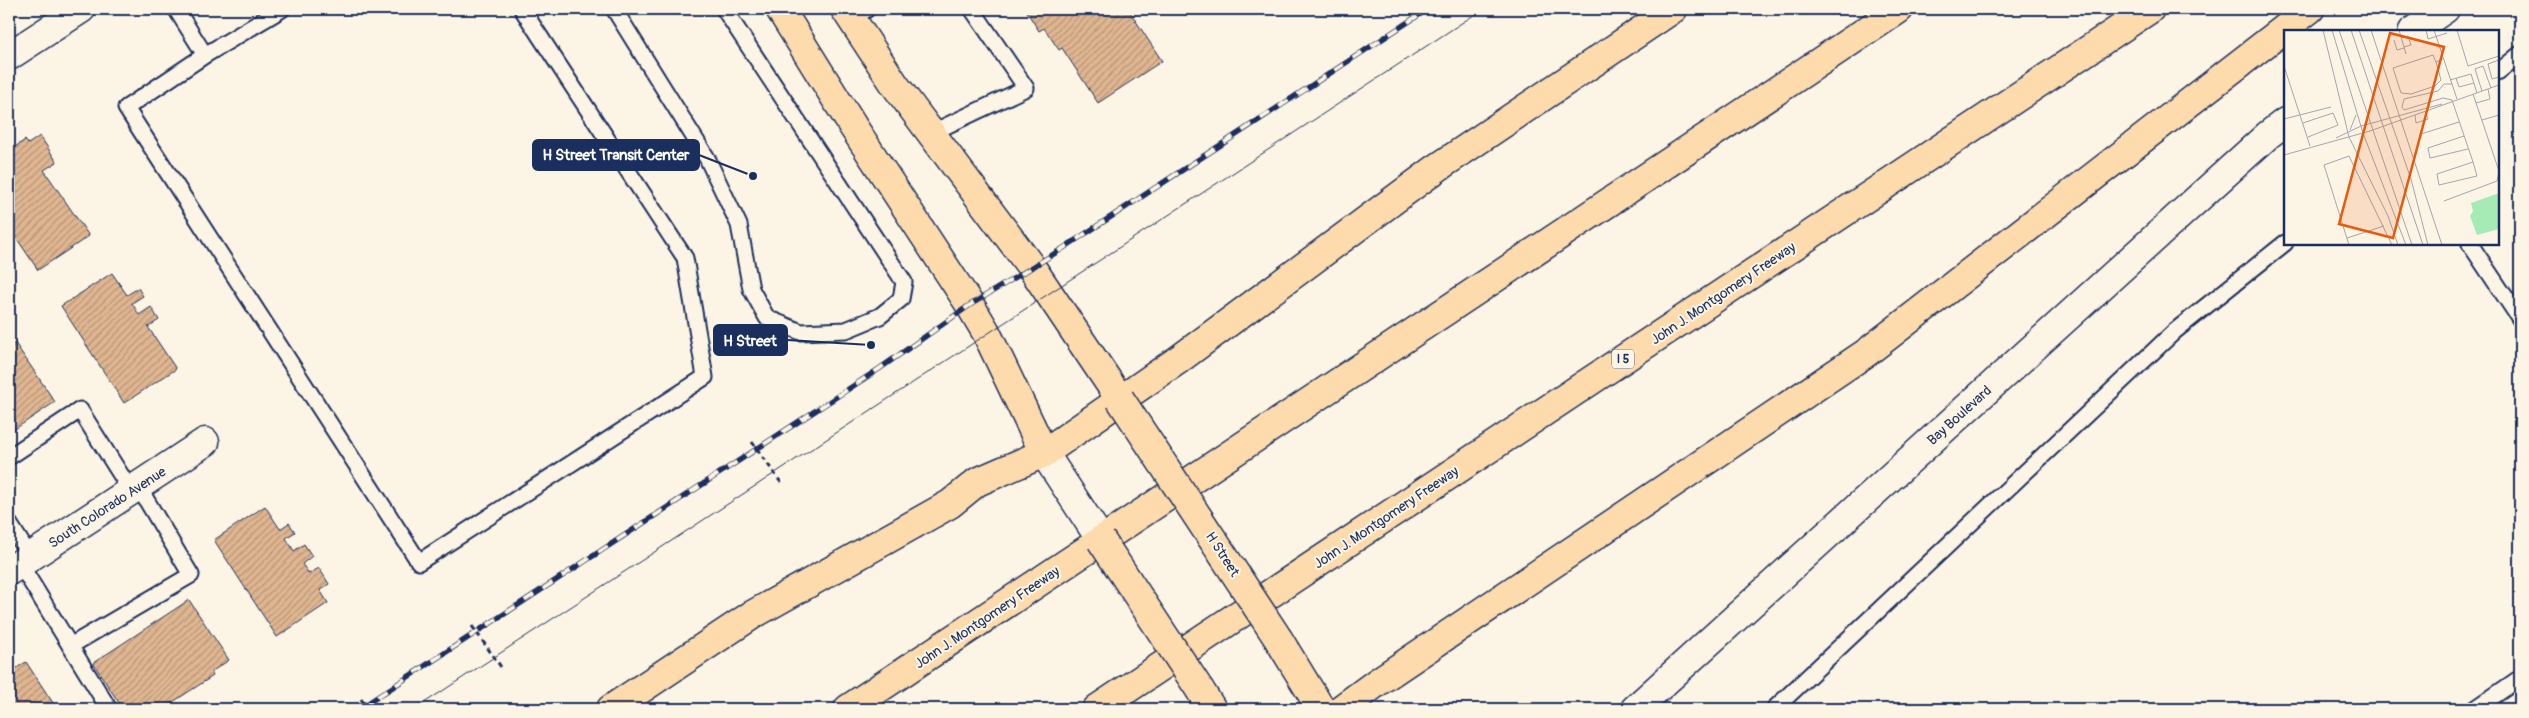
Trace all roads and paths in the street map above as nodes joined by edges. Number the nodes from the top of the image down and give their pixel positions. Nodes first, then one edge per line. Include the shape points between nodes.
1 (81, 9) edge
2 (176, 9) edge
3 (282, 9) edge
4 (522, 9) edge
5 (614, 9) edge
6 (724, 9) edge
7 (780, 9) edge
8 (972, 9) edge
9 (1673, 9) edge
10 (1899, 9) edge
11 (2150, 9) edge
12 (2310, 9) edge
13 (2445, 9) edge
14 (855, 12) edge
15 (2414, 30) edge
16 (2520, 54) edge
17 (205, 55) junction
18 (9, 56) edge
19 (2499, 71) edge
20 (2284, 123) edge
21 (931, 133) junction
22 (2284, 244) edge
23 (2471, 245) edge
24 (2520, 319) edge
25 (1120, 399) junction
26 (205, 442) dead end
27 (752, 442) dead end
28 (1046, 455) junction
29 (9, 458) edge
30 (782, 484) dead end
31 (134, 489) junction
32 (9, 523) edge
33 (1101, 540) joint
34 (20, 564) edge
35 (472, 626) dead end
36 (70, 646) junction
37 (501, 666) dead end
38 (2520, 678) edge
39 (361, 698) dead end
40 (1206, 700) edge
41 (109, 709) edge
42 (368, 709) edge
43 (611, 709) edge
44 (848, 709) edge
45 (1097, 709) edge
46 (1321, 709) edge
47 (1341, 709) edge
48 (1635, 709) edge
49 (1774, 709) edge
50 (2475, 709) edge

1 - 18 street
2 - 17 lane
3 - 17 lane
4 - 17 lane via 685,258 705,377 419,562 126,108
5 - 6 lane via 707,158 739,225 751,288 767,318 801,332 846,330 880,316 902,299 904,282
7 - 28 main road via 982,326
8 - 21 lane via 1026,88
9 - 25 main road via 1437,168 1178,360
10 - 44 main road, John J. Montgomery Freeway
11 - 45 main road, John J. Montgomery Freeway / I 5
12 - 47 main road via 1866,353
13 - 15 street
14 - 21 main road, H Street via 895,85
16 - 19 lane
20 - 48 street, Bay Boulevard via 2260,141
21 - 25 main road, H Street via 1032,268
22 - 49 lane via 2176,331
23 - 24 lane
25 - 28 main road
25 - 46 main road, H Street, bridge
26 - 31 street, South Colorado Avenue
27 - 30 path
28 - 33 street
28 - 43 main road via 977,482 950,504 752,615
29 - 31 lane via 80,410
31 - 34 street, South Colorado Avenue
31 - 36 lane via 192,575
32 - 34 lane
33 - 40 main road, bridge
34 - 36 lane
35 - 37 path
36 - 41 lane
38 - 50 lane
39 - 42 path

